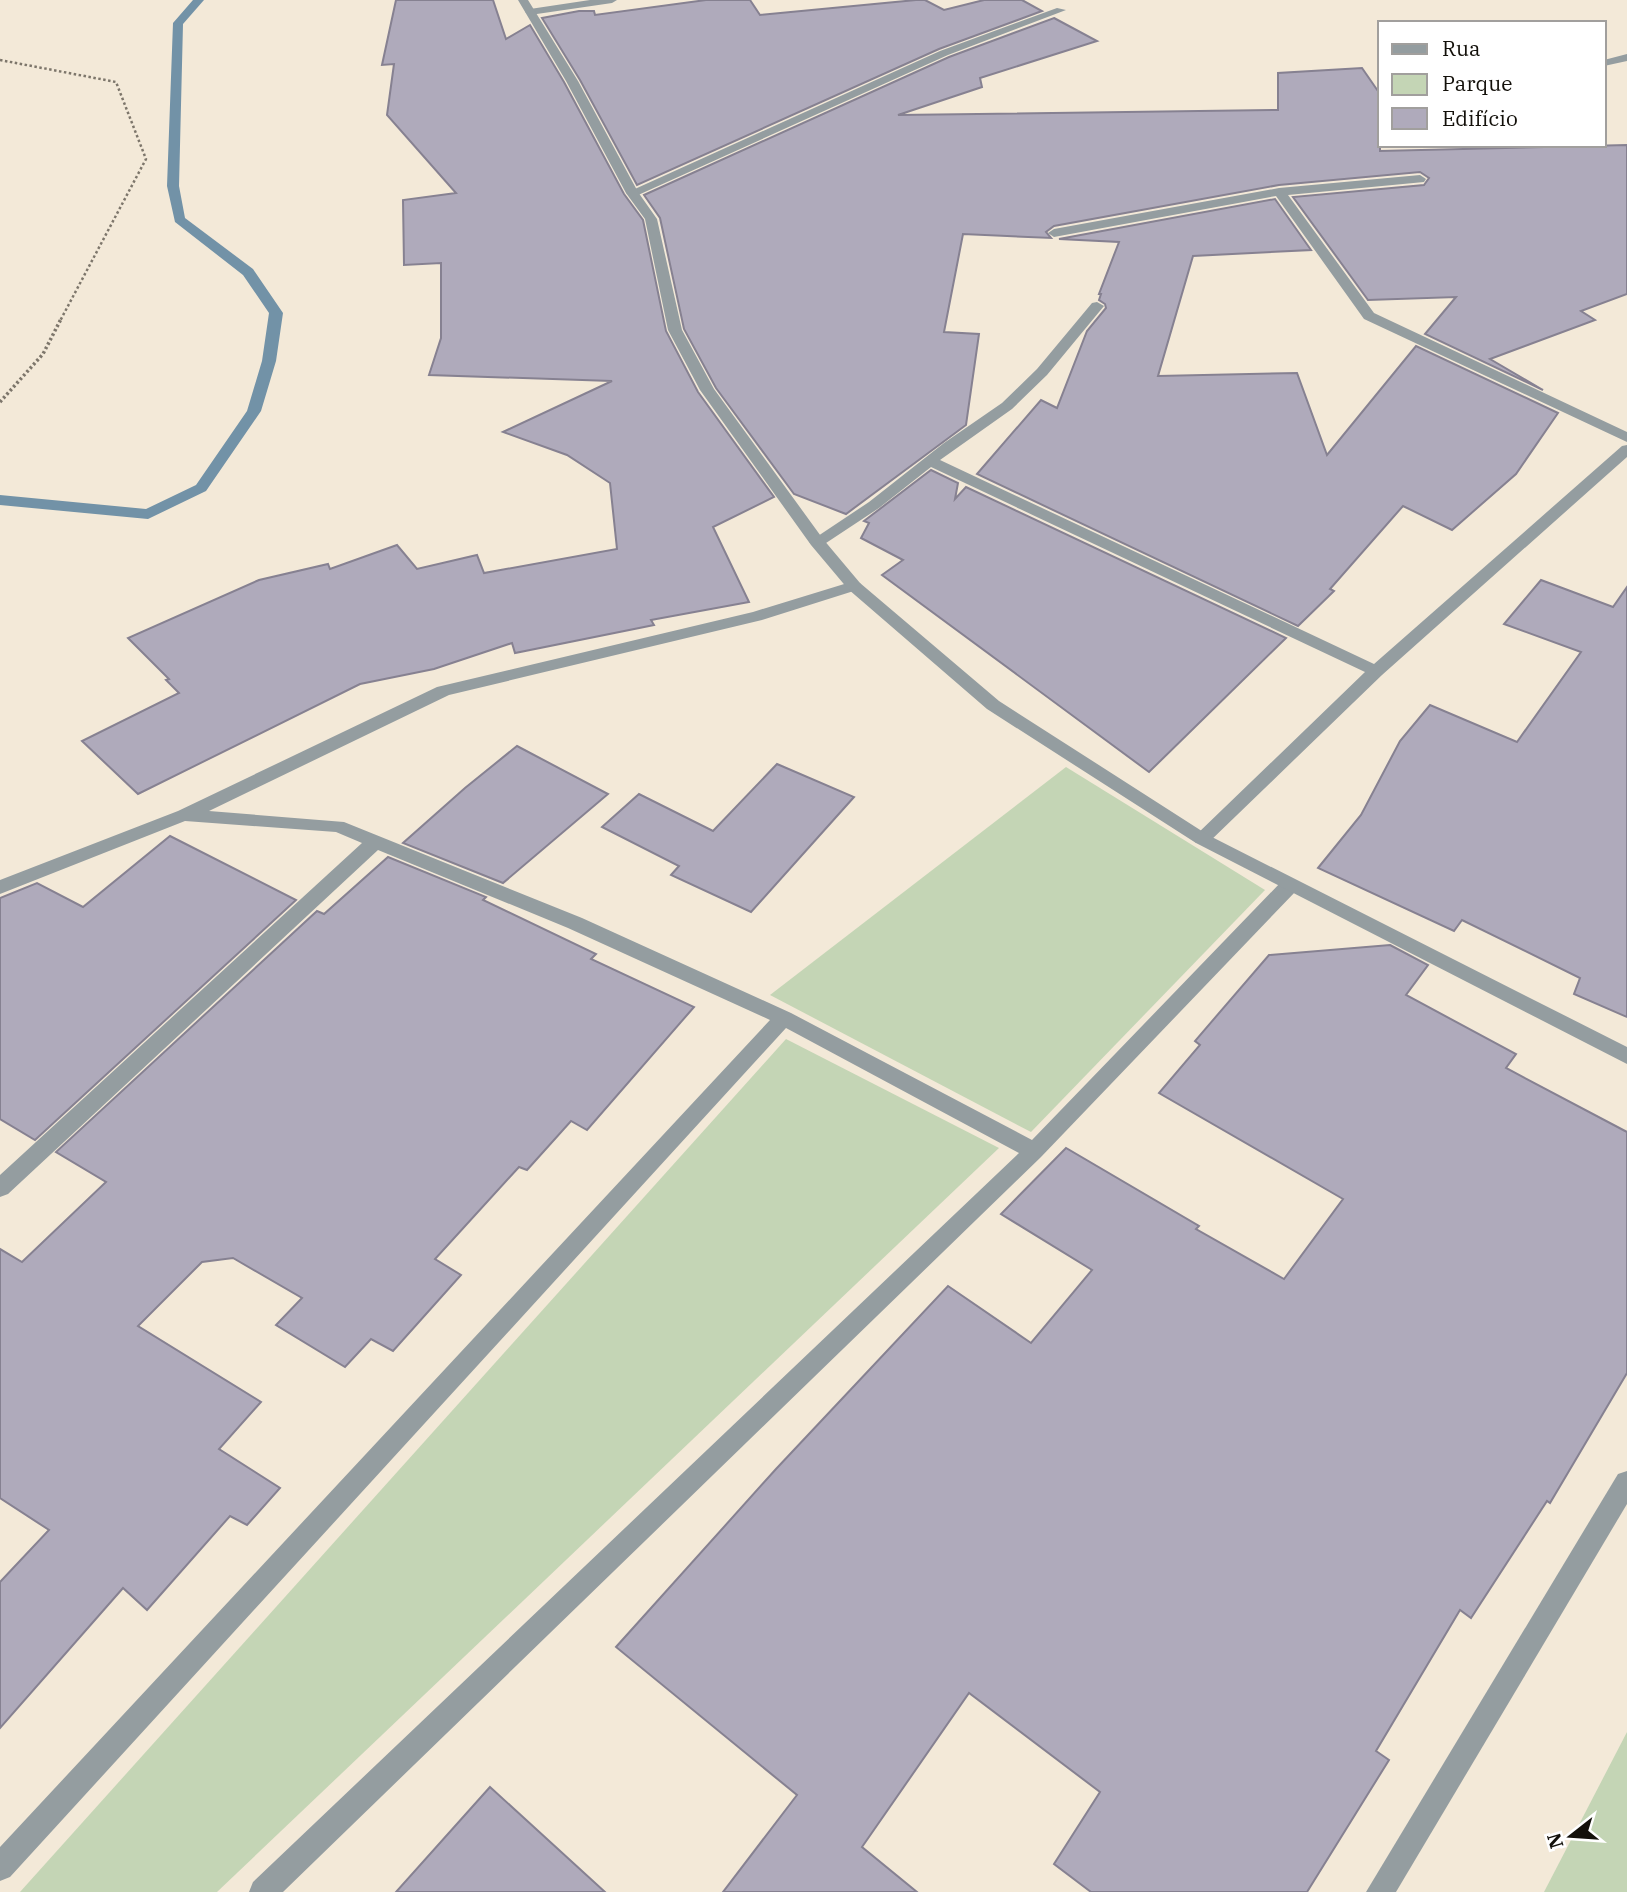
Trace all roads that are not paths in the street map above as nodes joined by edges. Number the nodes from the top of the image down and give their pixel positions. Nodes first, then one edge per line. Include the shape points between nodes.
1 (611, 0) edge
2 (526, 6) edge
3 (1061, 10) dead end
4 (1627, 57) edge
5 (1607, 63) dead end
6 (1420, 178) dead end
7 (1279, 192) junction
8 (632, 194) junction
9 (1054, 233) dead end
10 (1097, 306) dead end
11 (1627, 438) edge
12 (1627, 449) edge
13 (930, 461) junction
14 (817, 542) junction
15 (855, 586) junction
16 (1376, 671) junction
17 (184, 815) junction
18 (1202, 839) junction
19 (374, 842) junction
20 (1289, 886) junction
21 (0, 887) edge
22 (784, 1017) junction
23 (1627, 1056) edge
24 (1034, 1151) junction
25 (0, 1188) edge
26 (1627, 1482) edge
27 (0, 1867) edge
28 (263, 1892) edge
29 (1380, 1892) edge

1 - 2 street
2 - 8 street via 572,80
3 - 8 street via 944,53
4 - 5 street
6 - 7 street
7 - 9 street
7 - 11 street via 1369,316
8 - 14 street via 651,219 675,330 707,390
10 - 13 street via 1007,406
12 - 16 street
13 - 14 street
13 - 16 street
14 - 15 street
15 - 17 street via 756,616 443,691
15 - 18 street via 993,705
16 - 18 street
17 - 19 street via 338,826
17 - 21 street
18 - 20 street
19 - 22 street via 575,923
19 - 25 street
20 - 23 street
20 - 24 street
22 - 24 street
22 - 27 street
24 - 28 street
26 - 29 street

